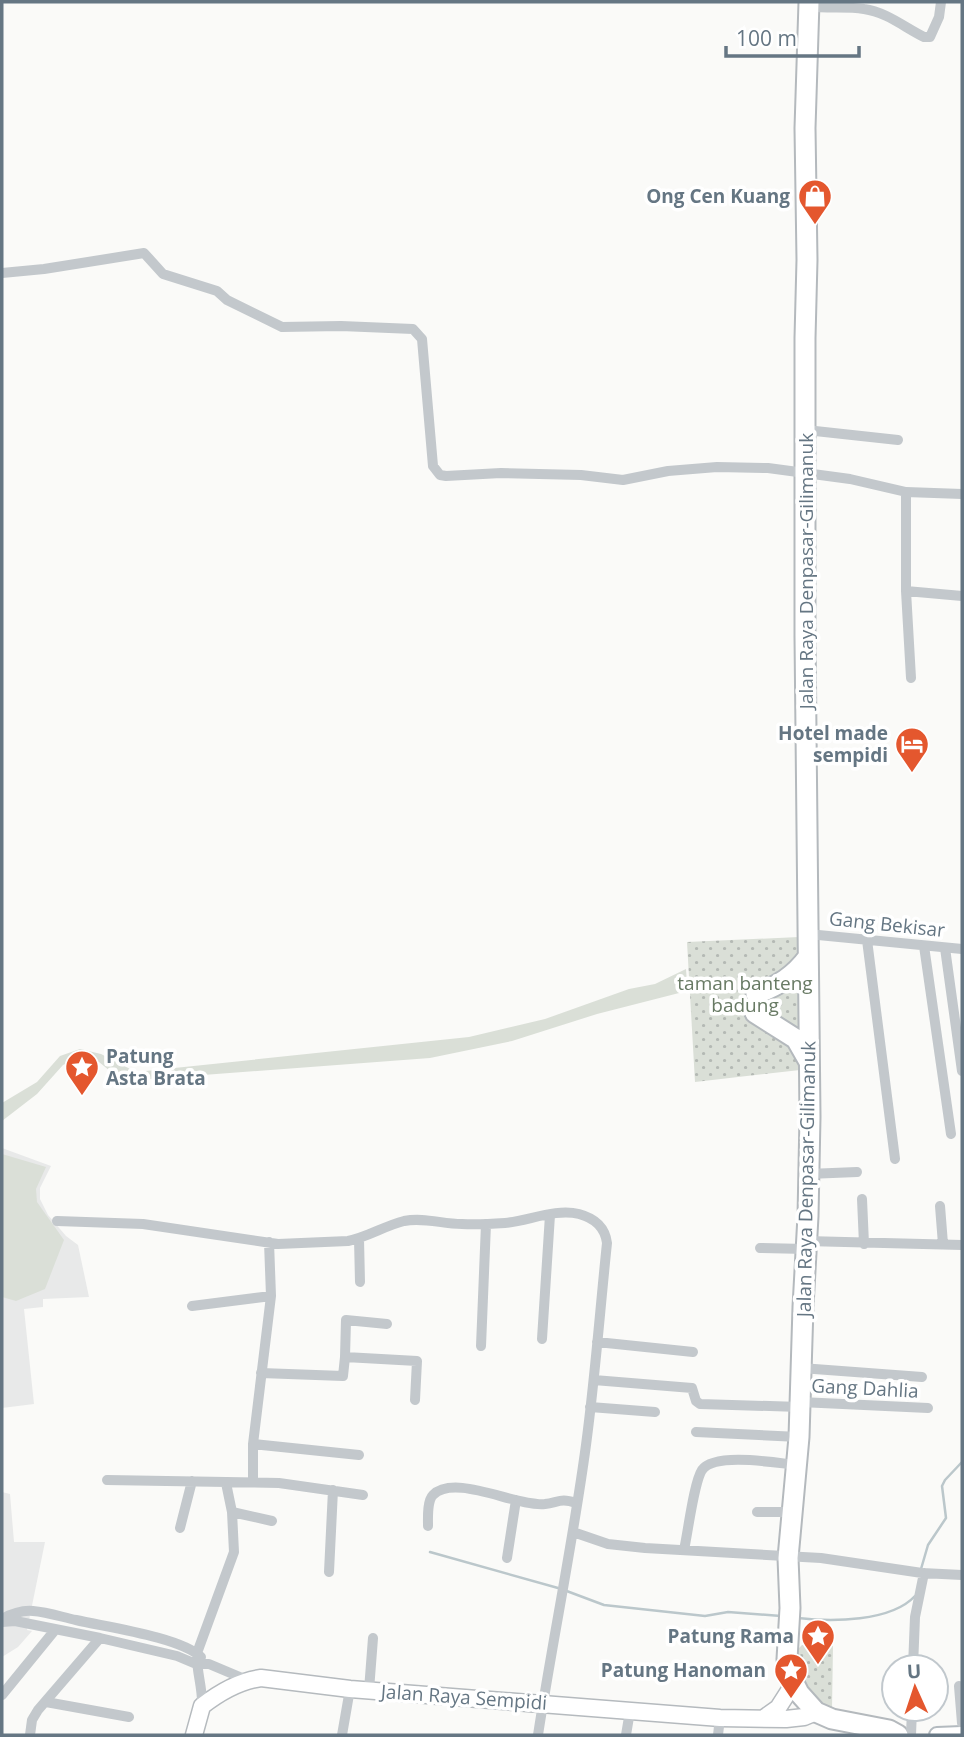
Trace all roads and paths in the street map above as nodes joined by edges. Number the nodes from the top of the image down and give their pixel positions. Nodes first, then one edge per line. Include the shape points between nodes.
1 (941, 2) edge
2 (809, 4) edge
3 (856, 5) edge
4 (2, 273) edge
5 (806, 430) junction
6 (898, 440) dead end
7 (807, 474) junction
8 (906, 492) junction
9 (962, 494) edge
10 (906, 591) junction
11 (962, 596) edge
12 (911, 678) dead end
13 (808, 934) junction
14 (867, 940) junction
15 (924, 946) junction
16 (944, 948) junction
17 (962, 949) edge
18 (808, 957) junction
19 (810, 1064) junction
20 (962, 1071) edge
21 (951, 1134) dead end
22 (895, 1159) dead end
23 (857, 1172) dead end
24 (808, 1174) junction
25 (862, 1199) dead end
26 (940, 1206) dead end
27 (550, 1215) junction
28 (57, 1221) dead end
29 (486, 1224) junction
30 (359, 1239) junction
31 (269, 1242) junction
32 (864, 1244) junction
33 (943, 1244) junction
34 (806, 1245) junction
35 (962, 1245) edge
36 (760, 1248) dead end
37 (360, 1282) dead end
38 (271, 1296) junction
39 (192, 1306) dead end
40 (387, 1324) dead end
41 (542, 1339) dead end
42 (597, 1342) junction
43 (481, 1346) dead end
44 (693, 1352) dead end
45 (345, 1357) junction
46 (801, 1368) junction
47 (261, 1373) junction
48 (922, 1377) dead end
49 (594, 1380) junction
50 (415, 1400) dead end
51 (800, 1405) junction
52 (590, 1407) junction
53 (928, 1408) dead end
54 (655, 1412) dead end
55 (696, 1432) dead end
56 (799, 1437) junction
57 (253, 1444) junction
58 (359, 1455) dead end
59 (797, 1465) junction
60 (107, 1480) dead end
61 (192, 1481) junction
62 (253, 1482) junction
63 (226, 1483) junction
64 (333, 1490) junction
65 (363, 1494) dead end
66 (516, 1500) junction
67 (576, 1503) junction
68 (757, 1511) dead end
69 (232, 1512) junction
70 (793, 1512) junction
71 (272, 1521) dead end
72 (428, 1526) dead end
73 (180, 1528) dead end
74 (573, 1532) junction
75 (684, 1549) junction
76 (508, 1558) dead end
77 (788, 1558) junction
78 (329, 1572) dead end
79 (919, 1572) junction
80 (962, 1575) edge
81 (2, 1620) edge
82 (83, 1622) junction
83 (55, 1630) junction
84 (137, 1633) junction
85 (80, 1634) junction
86 (100, 1638) junction
87 (373, 1638) dead end
88 (133, 1646) junction
89 (914, 1653) edge
90 (197, 1658) junction
91 (247, 1680) junction
92 (794, 1683) junction
93 (959, 1686) dead end
94 (350, 1689) junction
95 (369, 1690) junction
96 (2, 1695) edge
97 (46, 1702) junction
98 (543, 1703) junction
99 (202, 1706) junction
100 (630, 1711) junction
101 (816, 1712) junction
102 (129, 1717) dead end
103 (720, 1718) junction
104 (764, 1718) junction
105 (846, 1729) edge
106 (961, 1731) edge
107 (30, 1735) edge
108 (194, 1735) edge
109 (342, 1735) edge
110 (538, 1735) edge
111 (626, 1735) edge
112 (718, 1735) edge
113 (898, 1735) edge
114 (937, 1735) edge

1 - 3 street via 930,37
2 - 3 street via 827,9
2 - 5 highway, Jalan Raya Denpasar-Gilimanuk
4 - 7 street via 144,253 163,274 217,291 282,327 413,329 422,339 433,466 440,475 581,475 623,480 717,467
5 - 6 street
5 - 7 highway, Jalan Raya Denpasar-Gilimanuk
7 - 8 street
7 - 13 highway, Jalan Raya Denpasar-Gilimanuk
8 - 9 street
8 - 10 street
10 - 11 street
10 - 12 street
13 - 14 street, Gang Bekisar
13 - 18 highway, Jalan Raya Denpasar-Gilimanuk
14 - 15 street, Gang Bekisar
14 - 22 street
15 - 16 street, Gang Bekisar
15 - 21 street
16 - 17 street, Gang Bekisar
16 - 20 street
18 - 19 highway, Jalan Raya Denpasar-Gilimanuk
18 - 19 highway via 755,1003 796,1039
19 - 24 highway, Jalan Raya Denpasar-Gilimanuk
23 - 24 street
24 - 34 highway, Jalan Raya Denpasar-Gilimanuk
25 - 32 street
26 - 33 street
27 - 29 street
27 - 41 street
27 - 42 street via 567,1213 592,1219 606,1237
28 - 31 street via 143,1224
29 - 30 street via 418,1219
29 - 43 street
30 - 31 street
30 - 37 street
31 - 38 street
32 - 33 street
32 - 34 street
33 - 35 street
34 - 36 street
34 - 46 highway, Jalan Raya Denpasar-Gilimanuk
38 - 39 street
38 - 47 street
40 - 45 street via 346,1320
42 - 44 street
42 - 49 street
45 - 47 street via 343,1376
45 - 50 street via 417,1361
46 - 48 street
46 - 51 highway, Jalan Raya Denpasar-Gilimanuk
47 - 57 street
49 - 51 street, Gang Dahlia via 692,1388 700,1404
49 - 52 street
51 - 53 street, Gang Dahlia
51 - 56 highway, Jalan Raya Denpasar-Gilimanuk
52 - 54 street
52 - 67 street
55 - 56 street
56 - 59 highway, Jalan Raya Denpasar-Gilimanuk
57 - 58 street
57 - 62 street
59 - 70 highway, Jalan Raya Denpasar-Gilimanuk
59 - 75 street via 741,1460 709,1463 700,1475
60 - 61 street
61 - 63 street
61 - 73 street
62 - 63 street
62 - 64 street
63 - 69 street
64 - 65 street
64 - 78 street
66 - 67 street
66 - 72 street via 461,1487 436,1492 430,1498
66 - 76 street
67 - 74 street
68 - 70 street
69 - 71 street
69 - 90 street via 234,1552
70 - 77 highway, Jalan Raya Denpasar-Gilimanuk
74 - 75 street via 608,1544
74 - 98 street
75 - 77 street
77 - 79 street
77 - 92 highway, Jalan Raya Denpasar-Gilimanuk via 787,1659
79 - 80 street
79 - 89 street
81 - 82 street via 32,1611
81 - 83 street
82 - 84 street
82 - 85 street
83 - 85 street
83 - 96 street
84 - 88 street
84 - 90 street via 175,1644
85 - 86 street
86 - 88 street
86 - 97 street
87 - 95 street
88 - 90 street
90 - 91 street
90 - 99 street
91 - 94 main road, Jalan Raya Sempidi
91 - 99 main road, Jalan Raya Sempidi
92 - 101 highway
92 - 104 main road
93 - 106 street
94 - 95 main road, Jalan Raya Sempidi
94 - 109 street
95 - 98 main road, Jalan Raya Sempidi
97 - 102 street
97 - 107 street via 32,1720
98 - 100 main road, Jalan Raya Sempidi
98 - 110 street
99 - 108 main road
100 - 103 main road, Jalan Raya Sempidi
100 - 111 street
101 - 104 main road, Jalan Raya Sempidi via 795,1719
101 - 105 highway
103 - 104 main road, Jalan Raya Sempidi
103 - 112 street
105 - 113 highway via 889,1730
106 - 114 street

